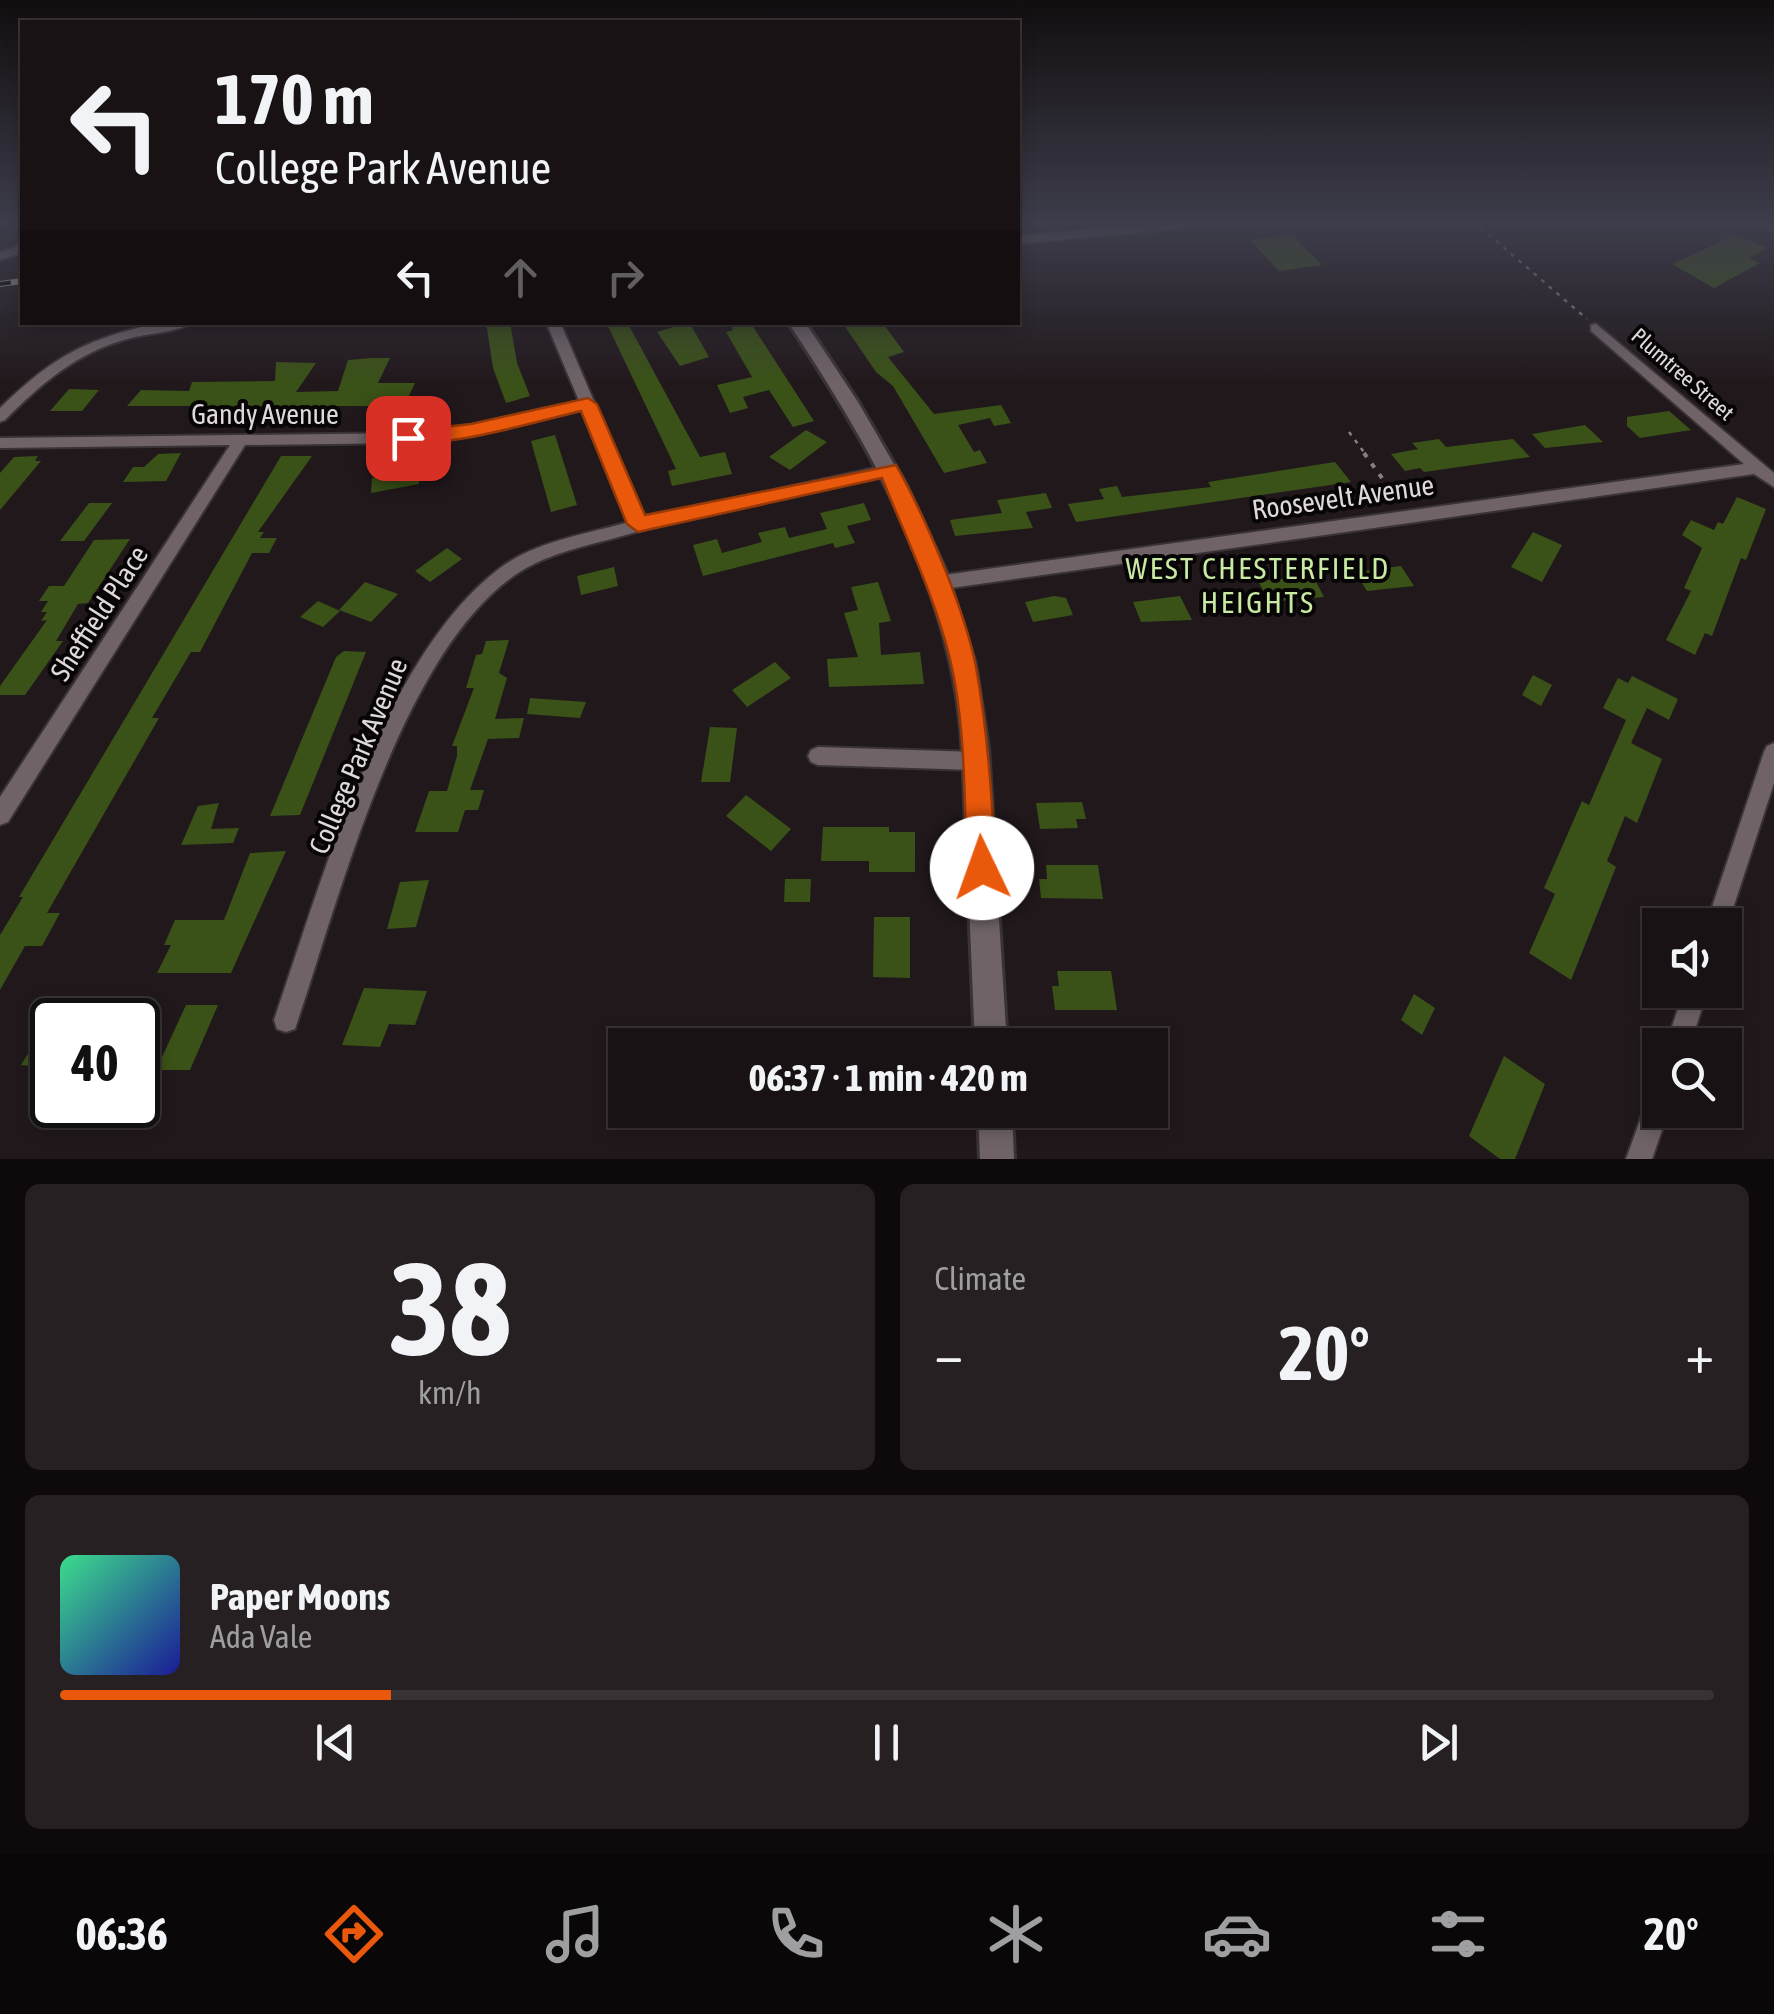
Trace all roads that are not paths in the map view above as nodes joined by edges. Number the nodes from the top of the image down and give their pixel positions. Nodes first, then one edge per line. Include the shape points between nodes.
1 (174, 325) edge
2 (554, 325) edge
3 (798, 325) edge
4 (1596, 328) road end
5 (588, 404) junction
6 (0, 417) edge
7 (241, 440) junction
8 (0, 443) edge
9 (1756, 468) junction
10 (889, 470) junction
11 (1774, 482) edge
12 (638, 524) junction
13 (937, 584) junction
14 (1774, 752) edge
15 (818, 756) dead end
16 (976, 761) junction
17 (0, 815) edge
18 (1723, 908) edge
19 (286, 1020) dead end
20 (990, 1028) edge
21 (995, 1128) edge
22 (1650, 1128) edge
23 (997, 1159) edge
24 (1639, 1159) edge

1 - 6 street via 70,354
2 - 5 street
3 - 10 street
4 - 9 street, Plumtree Street
5 - 7 street, Gandy Avenue via 443,435
5 - 12 street
7 - 8 street, Gandy Avenue
7 - 17 street, Sheffield Place
9 - 11 street, Plumtree Street
9 - 13 street, Roosevelt Avenue
10 - 12 street, College Park Avenue
10 - 13 street
12 - 19 street, College Park Avenue via 524,561 482,589 443,634 400,716
13 - 16 street via 963,663
14 - 18 street
15 - 16 street
16 - 20 street
21 - 23 street
22 - 24 street

